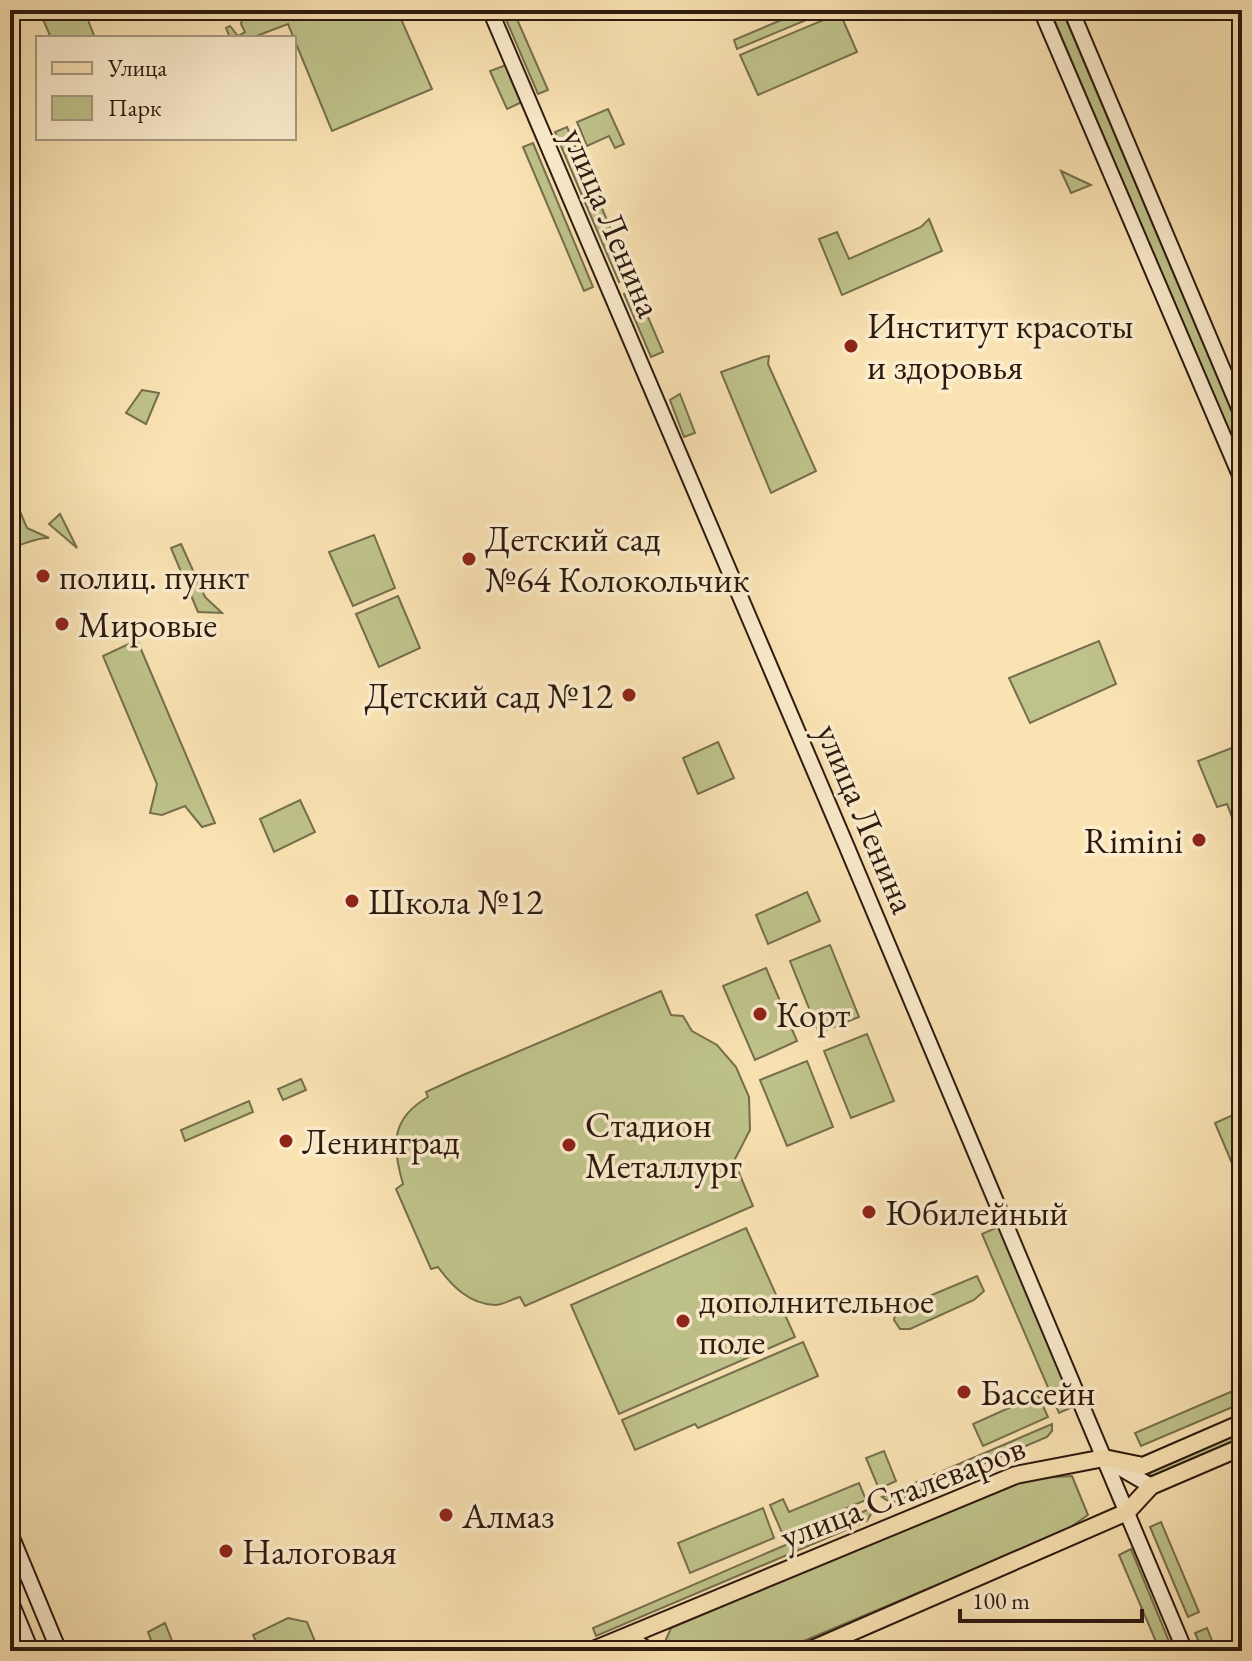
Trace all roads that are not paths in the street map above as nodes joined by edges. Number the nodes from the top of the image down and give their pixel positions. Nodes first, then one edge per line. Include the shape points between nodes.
1 (490, 10) edge
2 (1041, 10) edge
3 (1071, 10) edge
4 (1242, 415) edge
5 (1242, 480) edge
6 (1242, 1423) edge
7 (1242, 1447) edge
8 (1104, 1458) junction
9 (1151, 1486) junction
10 (1127, 1512) junction
11 (10, 1533) edge
12 (10, 1600) edge
13 (616, 1641) junction
14 (31, 1651) edge
15 (59, 1651) edge
16 (591, 1651) edge
17 (648, 1651) edge
18 (808, 1651) edge
19 (1185, 1651) edge

1 - 8 street, улица Ленина
2 - 5 street
3 - 4 street
6 - 8 main road, улица Сталеваров via 1143,1466
7 - 9 main road
8 - 9 street
8 - 10 street, улица Ленина
8 - 13 main road, улица Сталеваров via 1016,1475
9 - 10 main road
10 - 18 main road
10 - 19 street, улица Ленина
11 - 15 street
12 - 14 street
13 - 16 main road, улица Сталеваров
13 - 17 main road via 636,1643

